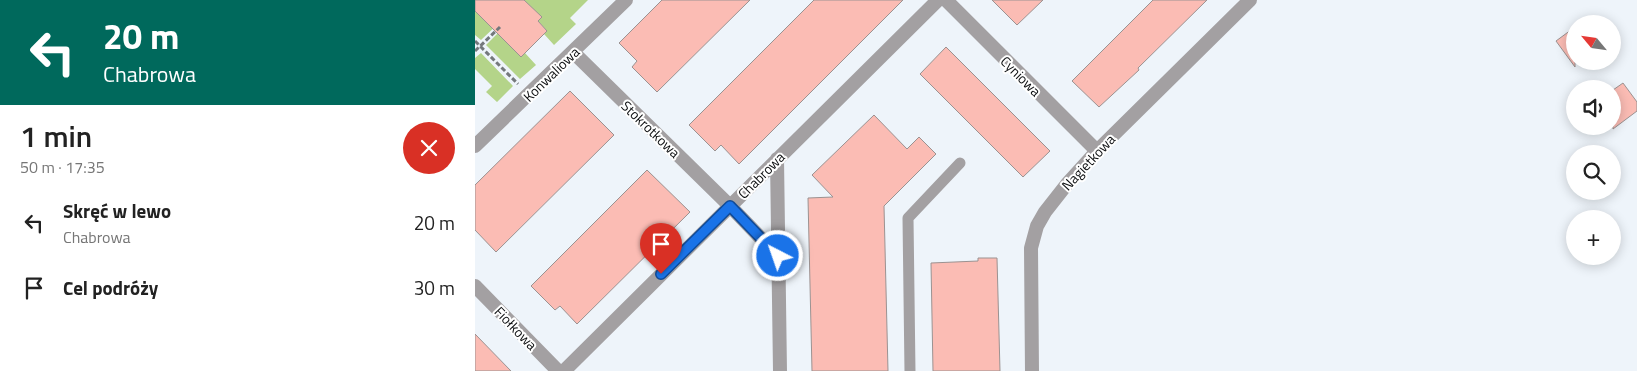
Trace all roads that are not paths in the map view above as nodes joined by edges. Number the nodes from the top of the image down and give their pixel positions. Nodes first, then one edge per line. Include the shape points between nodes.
1 (626, 0) edge
2 (937, 0) edge
3 (946, 0) edge
4 (1250, 0) edge
5 (573, 52) junction
6 (475, 146) edge
7 (1097, 151) junction
8 (777, 159) junction
9 (961, 163) dead end
10 (730, 206) junction
11 (778, 256) junction
12 (475, 286) edge
13 (558, 371) edge
14 (564, 371) edge
15 (780, 371) edge
16 (910, 371) edge
17 (1032, 371) edge

1 - 5 street, Konwaliowa
2 - 8 street, Chabrowa
3 - 7 street, Cyniowa
4 - 7 street, Nagietkowa
5 - 6 street, Konwaliowa
5 - 10 street, Stokrotkowa
7 - 17 street, Nagietkowa via 1045,212 1033,236
8 - 10 street, Chabrowa
8 - 11 street
9 - 16 lane via 908,218
10 - 11 street, Stokrotkowa
10 - 14 street, Chabrowa
11 - 15 street
12 - 13 street, Fiołkowa

